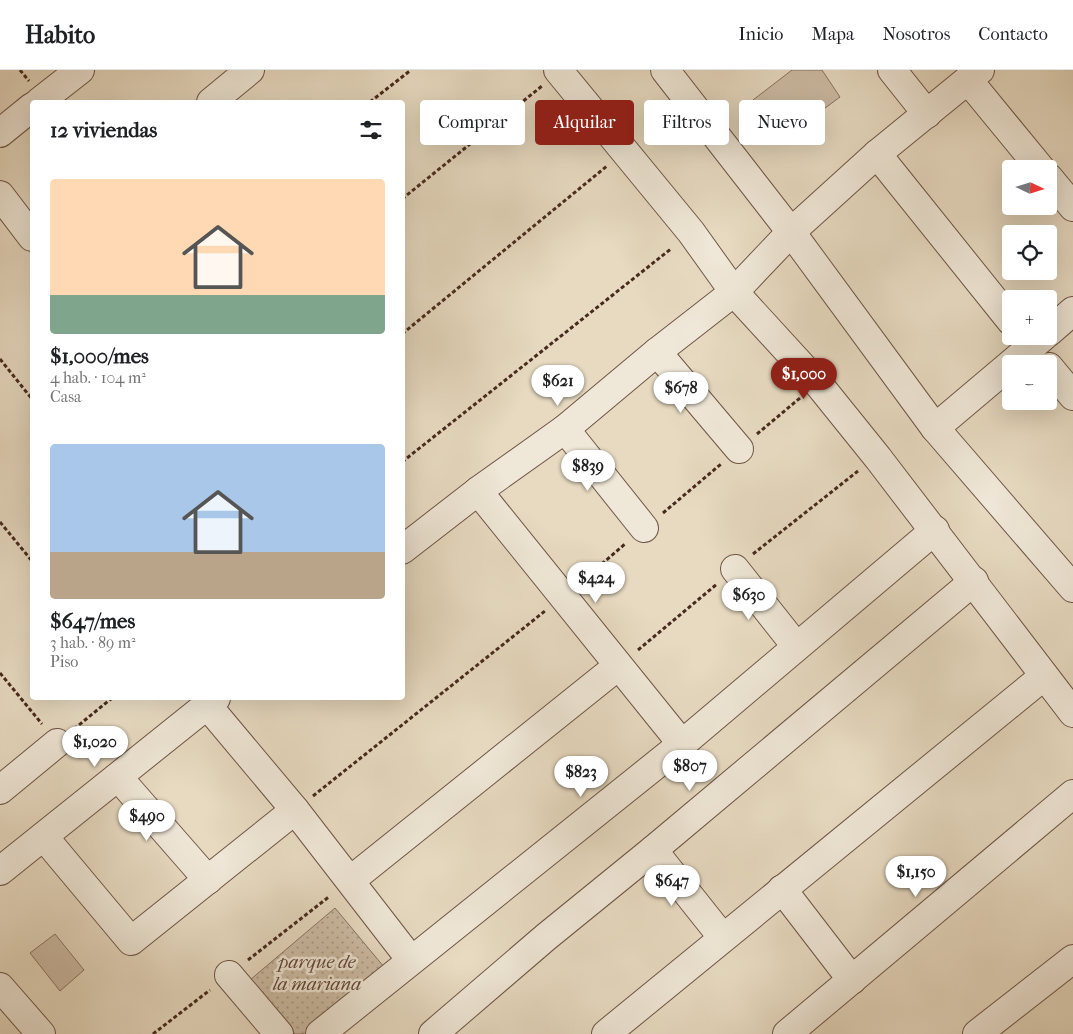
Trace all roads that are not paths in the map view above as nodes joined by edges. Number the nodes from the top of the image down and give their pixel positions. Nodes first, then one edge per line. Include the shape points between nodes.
1 (80, 70) edge
2 (250, 70) edge
3 (665, 70) edge
4 (892, 70) edge
5 (559, 71) edge
6 (974, 75) edge
7 (42, 100) edge
8 (214, 100) edge
9 (30, 110) edge
10 (927, 114) junction
11 (0, 133) edge
12 (877, 154) junction
13 (1035, 160) edge
14 (1058, 189) edge
15 (0, 195) edge
16 (1073, 207) edge
17 (791, 232) junction
18 (30, 234) edge
19 (734, 292) junction
20 (1002, 310) edge
21 (1073, 312) edge
22 (1041, 347) edge
23 (657, 352) junction
24 (1073, 396) edge
25 (935, 428) junction
26 (565, 429) junction
27 (739, 449) dead end
28 (478, 492) junction
29 (644, 528) dead end
30 (935, 530) junction
31 (405, 548) edge
32 (735, 569) dead end
33 (974, 581) junction
34 (1073, 588) edge
35 (796, 646) junction
36 (618, 666) junction
37 (1044, 676) junction
38 (212, 701) edge
39 (1073, 713) edge
40 (57, 743) road end
41 (682, 744) junction
42 (118, 777) junction
43 (0, 790) edge
44 (1073, 794) edge
45 (295, 810) junction
46 (44, 837) junction
47 (653, 850) junction
48 (0, 871) edge
49 (208, 880) junction
50 (350, 880) junction
51 (782, 889) junction
52 (723, 938) junction
53 (1073, 959) edge
54 (411, 960) junction
55 (229, 975) road end
56 (852, 980) junction
57 (0, 987) edge
58 (41, 1034) edge
59 (279, 1034) edge
60 (320, 1034) edge
61 (433, 1034) edge
62 (606, 1034) edge
63 (787, 1034) edge
64 (977, 1034) edge

1 - 7 street
2 - 8 street
3 - 17 street
4 - 10 street
5 - 19 street via 691,232
6 - 10 street
6 - 13 street
9 - 11 street
10 - 12 street
12 - 17 street
12 - 20 street
14 - 16 street
15 - 18 street
17 - 19 street
17 - 25 street
19 - 23 street
19 - 30 street via 820,386
21 - 22 street
22 - 24 street
22 - 25 street
23 - 26 street
23 - 27 street
25 - 34 street
26 - 28 street
26 - 29 street
28 - 31 street
28 - 36 street
30 - 33 street
30 - 35 street
32 - 35 street
33 - 37 street
33 - 47 street
35 - 41 street
36 - 41 street
36 - 50 street
37 - 39 street
37 - 51 street
38 - 42 street
38 - 45 street
40 - 43 street
41 - 54 street
42 - 46 street
42 - 49 street
44 - 56 street
45 - 49 street
45 - 50 street
46 - 48 street
46 - 49 street via 131,941
47 - 52 street
47 - 61 street
50 - 54 street
51 - 52 street
51 - 56 street
52 - 62 street
53 - 64 street
54 - 60 street
55 - 59 street
56 - 63 street
57 - 58 street

